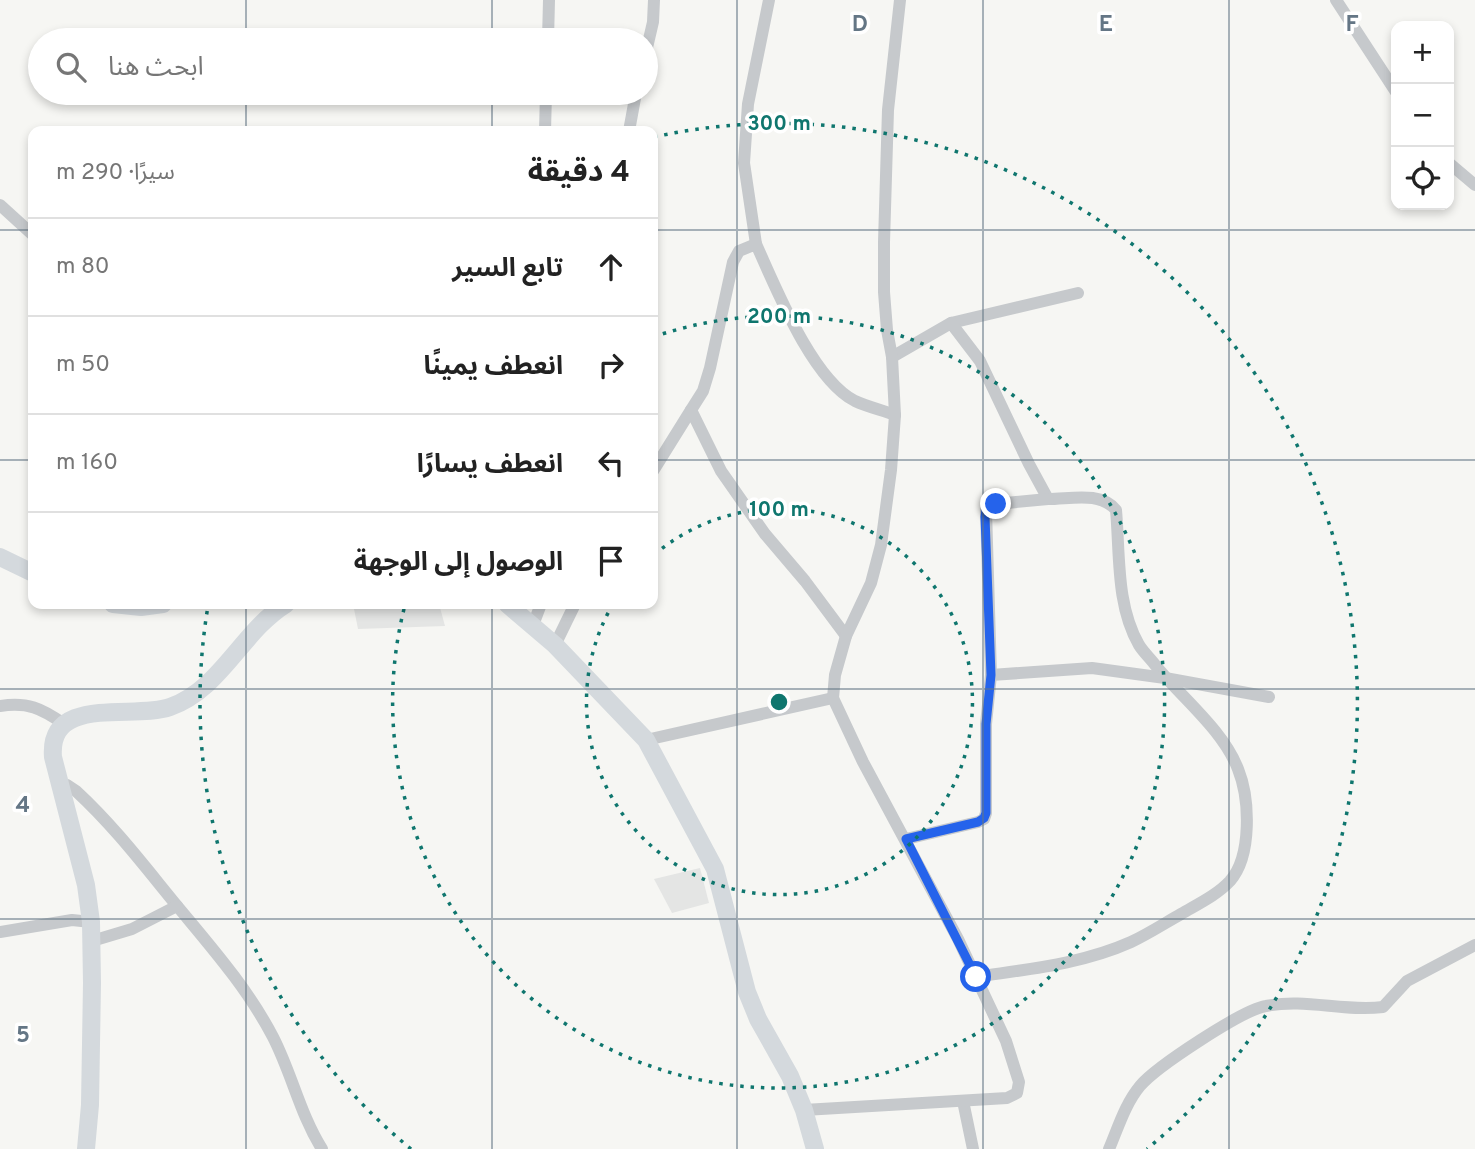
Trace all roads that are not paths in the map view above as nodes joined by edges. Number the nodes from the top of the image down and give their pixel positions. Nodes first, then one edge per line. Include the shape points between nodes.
1 (549, 0) edge
2 (654, 0) edge
3 (769, 0) edge
4 (900, 0) edge
5 (1336, 0) edge
6 (548, 28) edge
7 (652, 28) edge
8 (1391, 84) edge
9 (546, 105) edge
10 (634, 105) edge
11 (545, 126) edge
12 (630, 126) edge
13 (1454, 167) edge
14 (1475, 185) edge
15 (0, 205) edge
16 (28, 230) edge
17 (756, 244) junction
18 (1078, 293) dead end
19 (951, 323) junction
20 (892, 357) junction
21 (691, 410) junction
22 (895, 415) junction
23 (658, 463) edge
24 (1048, 499) junction
25 (0, 556) edge
26 (28, 570) edge
27 (280, 609) edge
28 (513, 609) edge
29 (539, 609) edge
30 (573, 609) edge
31 (533, 625) junction
32 (846, 636) junction
33 (555, 645) junction
34 (991, 675) junction
35 (1165, 678) junction
36 (1269, 697) dead end
37 (833, 698) junction
38 (0, 706) edge
39 (64, 724) junction
40 (646, 740) junction
41 (62, 787) junction
42 (906, 839) junction
43 (177, 906) junction
44 (90, 922) junction
45 (0, 932) edge
46 (92, 941) junction
47 (1475, 945) edge
48 (976, 977) junction
49 (963, 1101) junction
50 (804, 1110) junction
51 (86, 1149) edge
52 (322, 1149) edge
53 (815, 1149) edge
54 (973, 1149) edge
55 (1109, 1149) edge

1 - 6 street
2 - 7 street
3 - 17 street via 748,104 744,163
4 - 20 street via 888,110 884,243
5 - 8 street
9 - 11 street
10 - 12 street
13 - 14 street
15 - 16 street
17 - 21 street via 739,251 733,262 704,391
17 - 22 street via 820,371 854,400
18 - 19 street
19 - 20 street
19 - 24 street via 980,362
20 - 22 street
21 - 23 street
21 - 32 street via 727,479
22 - 32 street via 881,545 871,583
24 - 34 street via 996,504 986,510
24 - 35 street via 1095,498 1116,510 1122,597 1140,646
25 - 26 street
27 - 39 street via 184,701 153,711 81,715
28 - 31 street
29 - 31 street
30 - 33 street
31 - 33 street
32 - 37 street
33 - 40 street
34 - 35 street via 1093,668
34 - 42 street via 984,818
35 - 36 street
35 - 48 street via 1224,743 1238,768 1246,812 1240,865 1210,897 1131,942 1073,961
37 - 40 street
37 - 42 street
38 - 39 street via 32,706
39 - 41 street via 53,748
40 - 50 street via 715,869 747,992
41 - 43 street via 76,791 110,824
41 - 44 street via 86,885
42 - 48 street
43 - 46 street via 131,929
43 - 52 street via 211,944 259,1014
44 - 45 street via 72,920
44 - 46 street
46 - 51 street
47 - 55 street via 1407,981 1383,1007 1360,1010 1293,1004 1264,1006 1240,1015 1141,1084
48 - 49 street via 1006,1041 1019,1082 1017,1093 1007,1098
49 - 50 street
49 - 54 street
50 - 53 street

